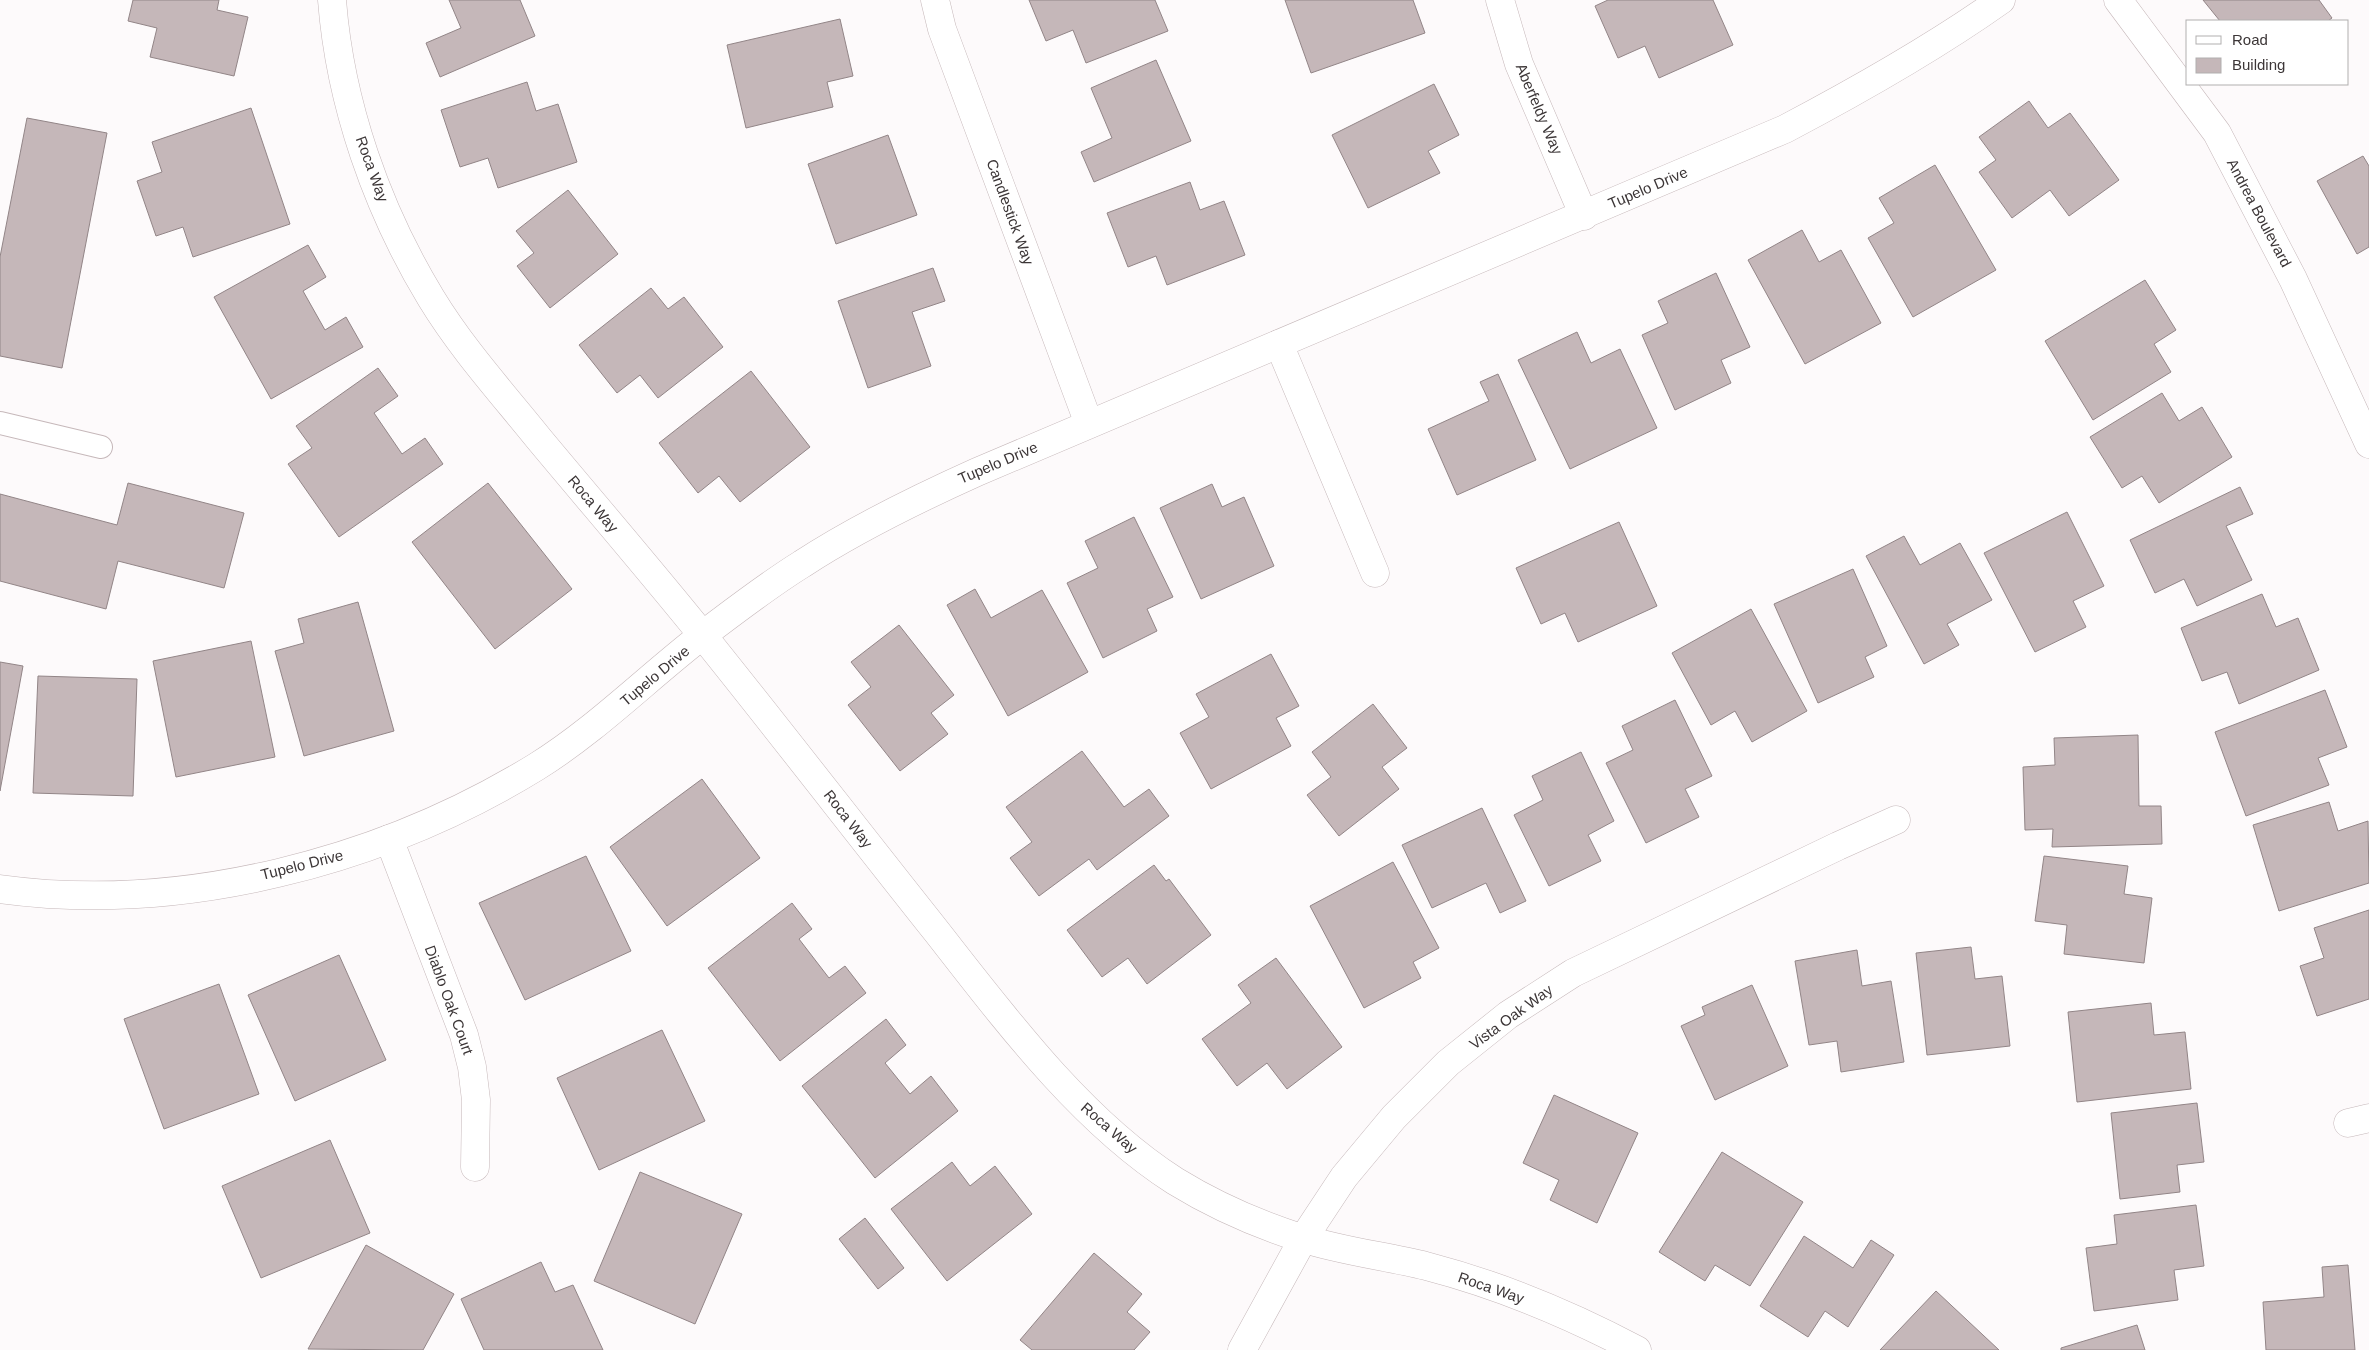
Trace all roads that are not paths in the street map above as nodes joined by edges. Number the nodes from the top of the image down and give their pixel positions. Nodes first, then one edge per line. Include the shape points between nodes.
1 (332, 0) edge
2 (935, 0) edge
3 (1500, 0) edge
4 (2001, 0) edge
5 (2118, 0) edge
6 (1584, 216) junction
7 (1279, 344) junction
8 (0, 423) edge
9 (1089, 424) junction
10 (2366, 428) edge
11 (101, 447) dead end
12 (1375, 573) dead end
13 (703, 636) junction
14 (1896, 820) dead end
15 (389, 840) junction
16 (0, 889) edge
17 (475, 1167) dead end
18 (1303, 1239) junction
19 (1242, 1350) edge
20 (1637, 1350) edge

1 - 13 street, Roca Way via 347,94 368,165 396,234 431,298 474,360
2 - 9 street, Candlestick Way via 942,29
3 - 6 street, Aberfeldy Way via 1519,64
4 - 6 street, Tupelo Drive via 1878,80 1785,130
5 - 10 street, Andrea Boulevard via 2217,133
6 - 7 street, Tupelo Drive
7 - 9 street, Tupelo Drive
7 - 12 street
8 - 11 lane
9 - 13 street, Tupelo Drive via 905,505 801,564
13 - 15 street, Tupelo Drive via 609,715 536,766 460,809
13 - 18 street, Roca Way via 966,969 1070,1092 1119,1140 1175,1181 1236,1214
14 - 18 street, Vista Oak Way via 1574,973 1508,1015 1448,1063 1394,1117 1344,1177
15 - 16 street, Tupelo Drive via 293,869 207,886 118,895
15 - 17 street, Diablo Oak Court via 464,1035 476,1100
18 - 19 street, Vista Oak Way
18 - 20 street, Roca Way via 1427,1267 1494,1287 1593,1326

